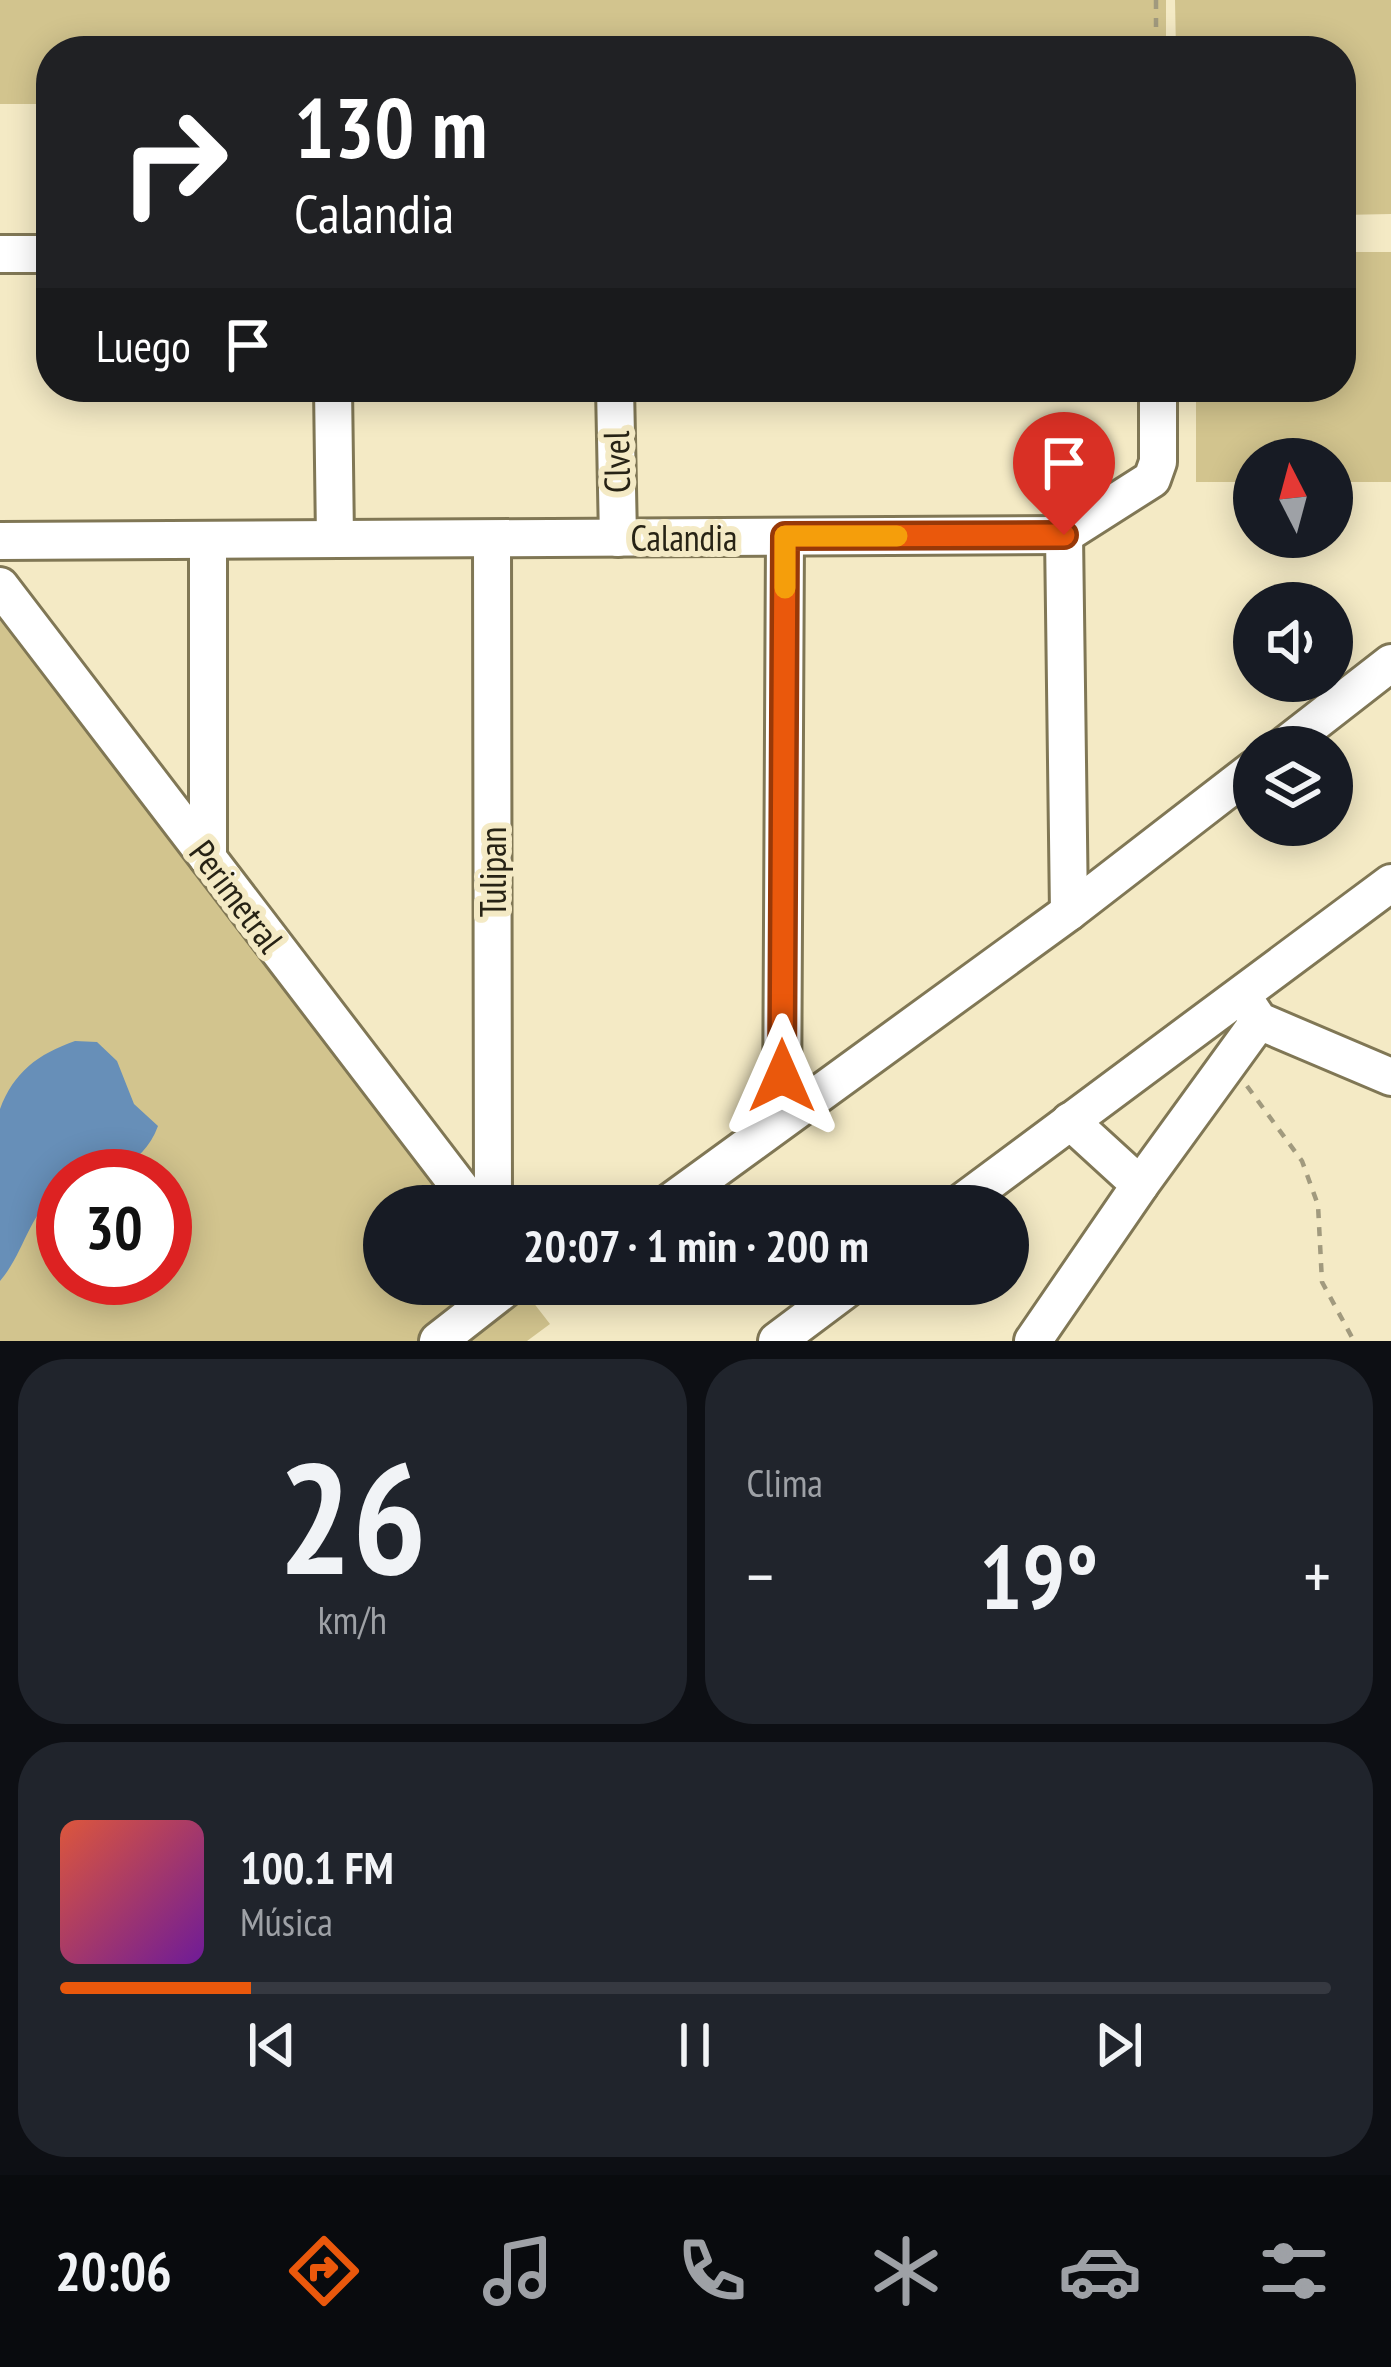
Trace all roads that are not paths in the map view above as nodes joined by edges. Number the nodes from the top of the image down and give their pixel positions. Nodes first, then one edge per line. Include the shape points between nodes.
1 (0, 254) edge
2 (36, 254) edge
3 (333, 402) edge
4 (615, 402) edge
5 (1158, 402) edge
6 (1064, 535) junction
7 (785, 536) junction
8 (618, 538) junction
9 (335, 539) junction
10 (492, 539) junction
11 (208, 540) junction
12 (0, 542) edge
13 (0, 586) edge
14 (1391, 663) edge
15 (1309, 726) edge
16 (1233, 785) edge
17 (208, 858) junction
18 (1391, 883) edge
19 (1069, 912) junction
20 (1250, 1008) junction
21 (1391, 1077) edge
22 (782, 1120) junction
23 (1070, 1121) junction
24 (458, 1185) edge
25 (493, 1185) edge
26 (694, 1185) edge
27 (985, 1185) edge
28 (1140, 1185) junction
29 (484, 1305) edge
30 (825, 1305) edge
31 (437, 1341) edge
32 (777, 1341) edge
33 (1033, 1341) edge

1 - 2 street
3 - 9 street
4 - 8 street, Clvel
5 - 6 street via 1152,479
6 - 7 street, Calandia
6 - 19 street
7 - 8 street, Calandia
7 - 22 street
8 - 10 street, Calandia
9 - 10 street, Calandia
9 - 11 street, Calandia
10 - 25 street, Tulipan
11 - 12 street, Calandia
11 - 17 street
13 - 17 street, Perimetral
14 - 15 street
16 - 19 street
17 - 24 street, Perimetral
18 - 20 street
19 - 22 street
20 - 21 street
20 - 23 street
20 - 28 street via 1229,1063
22 - 26 street
23 - 27 street
23 - 28 street
28 - 33 street
29 - 31 street
30 - 32 street

